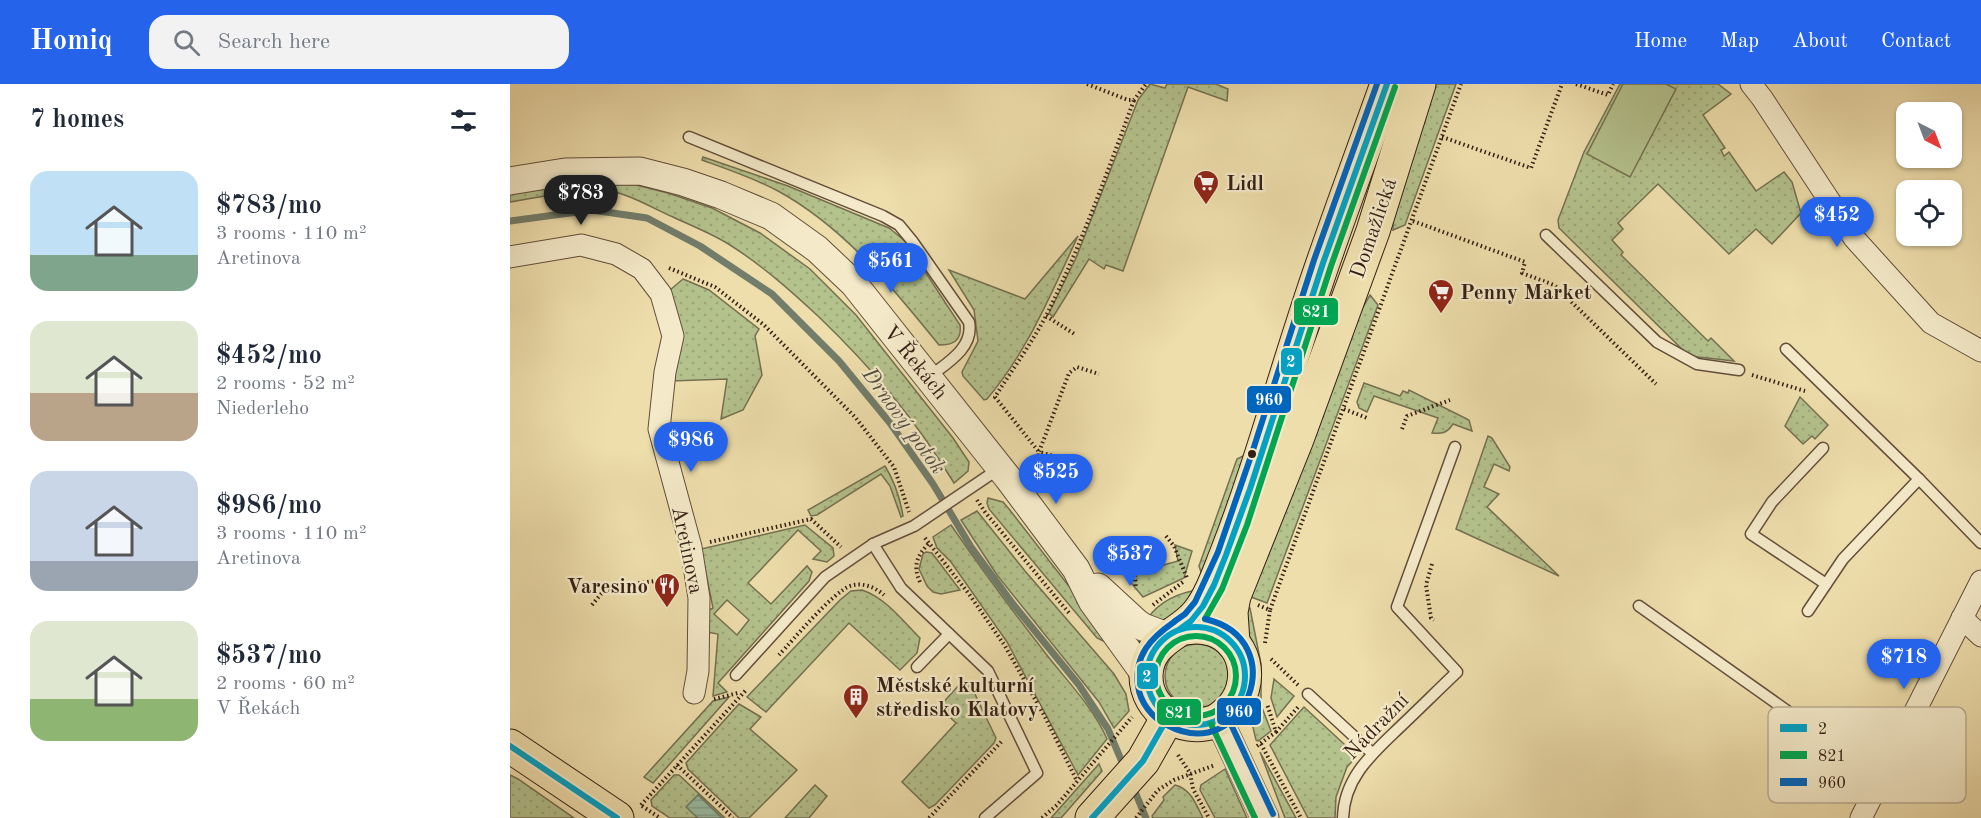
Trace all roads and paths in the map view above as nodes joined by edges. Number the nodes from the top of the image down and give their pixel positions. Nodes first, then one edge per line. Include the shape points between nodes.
1 (1087, 84) edge
2 (1146, 84) edge
3 (1388, 84) edge
4 (1419, 84) edge
5 (1562, 84) edge
6 (1576, 84) edge
7 (1613, 84) edge
8 (1751, 84) edge
9 (1134, 100) junction
10 (689, 137) dead end
11 (1442, 137) dead end
12 (510, 181) edge
13 (1412, 221) dead end
14 (1546, 235) dead end
15 (510, 257) edge
16 (642, 268) junction
17 (1046, 316) junction
18 (1076, 334) dead end
19 (1786, 349) dead end
20 (1981, 351) edge
21 (1739, 370) joint
22 (1099, 375) dead end
23 (929, 377) junction
24 (1656, 384) dead end
25 (1823, 385) junction
26 (1450, 400) dead end
27 (1344, 409) dead end
28 (1367, 418) dead end
29 (1402, 429) dead end
30 (1455, 447) dead end
31 (1823, 448) dead end
32 (1038, 452) junction
33 (1069, 460) dead end
34 (1001, 468) junction
35 (1919, 479) junction
36 (1044, 486) dead end
37 (970, 490) junction
38 (914, 526) junction
39 (1981, 543) edge
40 (873, 544) junction
41 (1132, 544) dead end
42 (691, 547) junction
43 (1435, 556) dead end
44 (853, 558) junction
45 (1076, 568) junction
46 (695, 575) junction
47 (1981, 581) edge
48 (1826, 584) junction
49 (1136, 590) dead end
50 (886, 597) dead end
51 (592, 605) dead end
52 (1639, 606) dead end
53 (1808, 611) dead end
54 (1073, 618) dead end
55 (1962, 618) junction
56 (1439, 626) dead end
57 (1174, 632) junction
58 (949, 634) junction
59 (1981, 636) edge
60 (1233, 642) junction
61 (1265, 653) dead end
62 (775, 660) dead end
63 (917, 667) dead end
64 (736, 675) dead end
65 (1146, 676) junction
66 (752, 684) dead end
67 (694, 693) dead end
68 (1308, 694) junction
69 (1782, 707) edge
70 (1918, 707) edge
71 (1134, 714) dead end
72 (1168, 717) junction
73 (1220, 720) junction
74 (1276, 732) dead end
75 (1001, 734) dead end
76 (1261, 744) dead end
77 (510, 746) edge
78 (1372, 753) junction
79 (676, 765) junction
80 (1150, 775) junction
81 (1077, 782) junction
82 (1869, 803) edge
83 (617, 818) edge
84 (660, 818) edge
85 (733, 818) edge
86 (929, 818) edge
87 (985, 818) edge
88 (1042, 818) edge
89 (1092, 818) edge
90 (1136, 818) edge
91 (1209, 818) edge
92 (1265, 818) edge
93 (1301, 818) edge
94 (1343, 818) edge
95 (1861, 818) edge

1 - 9 path
2 - 9 path
3 - 57 main road, Domažlická via 1314,289 1246,503 1213,588 1198,613
4 - 60 main road, Domažlická via 1373,231 1297,439 1234,596
5 - 11 path via 1531,168
6 - 7 path via 1608,95
8 - 20 street via 1854,238 1931,323
9 - 17 path via 1082,237
10 - 23 lane via 899,225 969,322 971,332 963,348
12 - 23 street, V Řekách via 566,172 640,171 721,195 771,216 817,249 854,284
13 - 24 path via 1525,262 1521,273 1554,285
14 - 21 lane via 1658,342 1697,364
15 - 16 street, Aretinova via 581,245 616,254
16 - 38 path via 659,264 715,287 764,325 855,417 894,467
16 - 42 street, Aretinova via 661,294 673,336 659,429
17 - 18 path
17 - 32 path via 995,397
19 - 25 lane
21 - 25 path via 1814,394
22 - 32 path via 1077,368 1070,373
23 - 34 street, V Řekách
25 - 35 lane
26 - 29 path via 1407,416
27 - 28 path
30 - 78 lane, Nádražní via 1397,607 1457,672
31 - 48 lane via 1772,502 1751,534
32 - 33 path
32 - 36 path via 1037,468
34 - 37 lane
34 - 45 street, V Řekách
35 - 39 lane
35 - 48 lane via 1843,559
37 - 38 lane
37 - 54 path
38 - 40 lane
38 - 81 path via 1005,646
40 - 44 lane
40 - 58 lane via 901,588
41 - 49 path
42 - 44 path via 811,519
42 - 46 street, Aretinova
43 - 56 path via 1426,585 1431,618
44 - 64 lane via 825,577
45 - 57 street, V Řekách via 1143,627
45 - 65 street, V Řekách via 1092,601
46 - 51 path via 611,587
46 - 67 street, Aretinova via 700,632
47 - 55 street
48 - 53 lane
50 - 62 path via 878,589 850,586
52 - 69 lane
55 - 59 street
55 - 70 street
57 - 60 main road via 1194,626 1208,628
57 - 65 main road, Domažlická via 1156,647
58 - 63 lane
58 - 87 lane via 988,671 1037,772
60 - 73 main road, Domažlická via 1242,657 1244,689 1236,705
61 - 68 path
65 - 72 main road via 1152,699
66 - 79 path
68 - 74 path
68 - 78 lane
71 - 81 path
72 - 73 main road via 1196,725
72 - 80 main road
73 - 92 street
75 - 86 path via 1003,740
76 - 93 path
77 - 83 main road
78 - 94 lane, Nádražní via 1350,785
79 - 84 path via 641,805
79 - 85 path
80 - 89 main road via 1115,794
80 - 90 path
80 - 91 path via 1174,780 1190,773 1193,789
81 - 88 path
82 - 95 street

